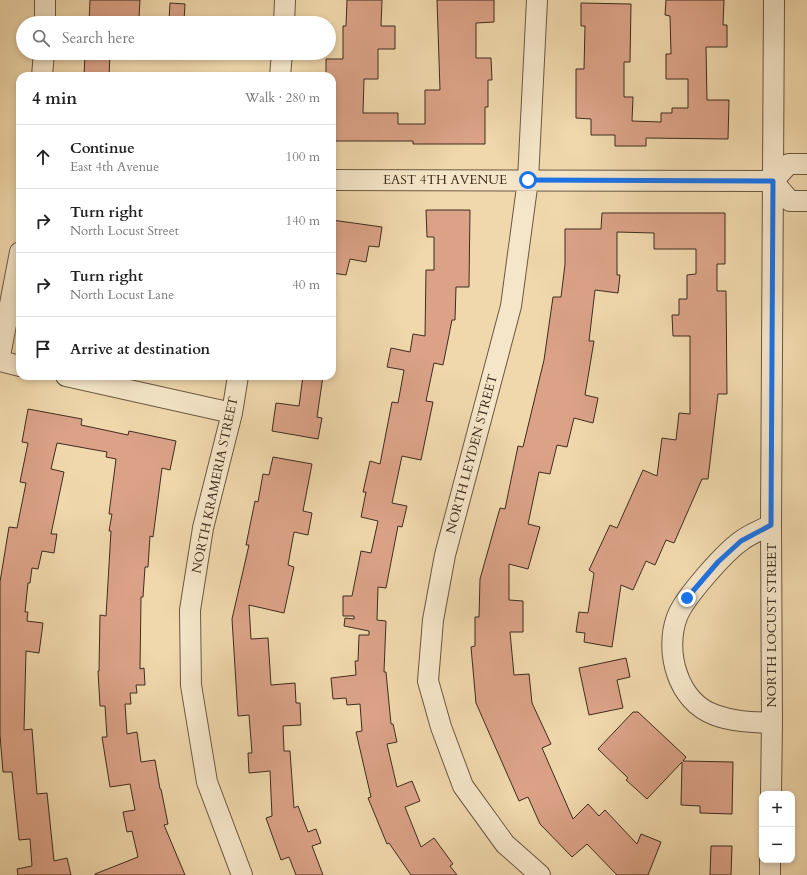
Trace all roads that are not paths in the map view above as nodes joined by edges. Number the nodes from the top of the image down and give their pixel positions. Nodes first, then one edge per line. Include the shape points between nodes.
1 (45, 0) edge
2 (285, 0) edge
3 (537, 0) edge
4 (774, 0) edge
5 (45, 16) edge
6 (284, 16) edge
7 (43, 60) edge
8 (281, 60) edge
9 (42, 72) edge
10 (280, 72) edge
11 (807, 164) edge
12 (336, 180) edge
13 (528, 180) junction
14 (773, 181) junction
15 (807, 200) edge
16 (16, 273) edge
17 (0, 356) edge
18 (0, 361) edge
19 (16, 365) edge
20 (84, 380) edge
21 (237, 380) edge
22 (232, 413) junction
23 (771, 525) junction
24 (772, 723) junction
25 (771, 791) edge
26 (770, 863) edge
27 (242, 875) edge
28 (540, 875) edge
29 (770, 875) edge

1 - 5 street
2 - 6 street
3 - 13 street, NORTH LEYDEN STREET
4 - 14 street, NORTH LOCUST STREET
7 - 9 street
8 - 10 street
11 - 14 street via 789,164
12 - 13 street, EAST 4TH AVENUE
13 - 14 street, EAST 4TH AVENUE
13 - 28 street, NORTH LEYDEN STREET via 511,306 445,555 433,620 428,681 441,727 463,786 505,844
14 - 15 street via 790,201
14 - 23 street, NORTH LOCUST STREET
16 - 17 street
18 - 19 street
20 - 22 street
21 - 22 street, NORTH KRAMERIA STREET
22 - 27 street, NORTH KRAMERIA STREET via 203,528 190,610 191,685 207,782
23 - 24 street, NORTH LOCUST STREET
23 - 24 street via 741,541 718,562 687,598 677,617 672,649 674,667 683,687 695,703 714,715 738,722
24 - 25 street, NORTH LOCUST STREET
26 - 29 street

